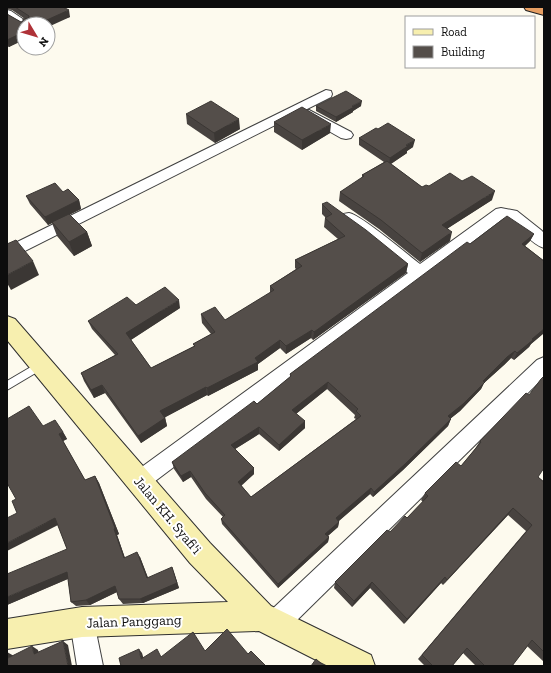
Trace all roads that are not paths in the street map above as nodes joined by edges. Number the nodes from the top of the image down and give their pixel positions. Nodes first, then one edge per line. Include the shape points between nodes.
1 (531, 7) edge
2 (544, 11) edge
3 (7, 13) edge
4 (16, 19) edge
5 (326, 94) dead end
6 (298, 108) junction
7 (346, 135) dead end
8 (339, 211) edge
9 (544, 242) edge
10 (7, 254) edge
11 (420, 273) junction
12 (7, 325) edge
13 (41, 365) junction
14 (544, 365) edge
15 (7, 386) edge
16 (139, 481) junction
17 (269, 620) junction
18 (82, 622) junction
19 (7, 634) edge
20 (90, 666) edge
21 (360, 666) edge

1 - 2 highway
3 - 4 street
5 - 6 street
6 - 7 street
6 - 10 street
8 - 11 street
9 - 11 street via 514,216 504,212
11 - 16 street
12 - 13 main road, Jalan KH. Syafi'i
13 - 15 lane
13 - 16 main road, Jalan KH. Syafi'i
14 - 17 street
16 - 17 main road, Jalan KH. Syafi'i via 200,553
17 - 18 main road, Jalan Panggang
17 - 21 main road, Jalan KH. Syafi'i
18 - 19 main road, Jalan Panggang
18 - 20 street

